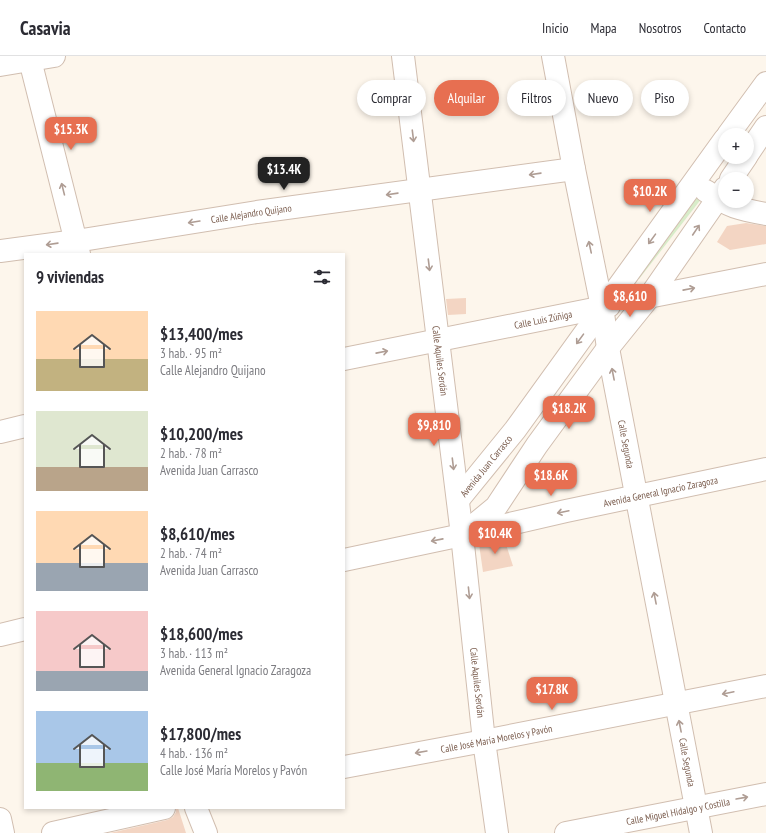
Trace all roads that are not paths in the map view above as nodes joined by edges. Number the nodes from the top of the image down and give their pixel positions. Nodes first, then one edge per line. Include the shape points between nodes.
1 (54, 56) edge
2 (403, 56) edge
3 (553, 56) edge
4 (29, 58) edge
5 (0, 65) edge
6 (766, 83) edge
7 (766, 127) edge
8 (733, 128) edge
9 (754, 144) edge
10 (718, 149) edge
11 (574, 169) junction
12 (694, 182) junction
13 (420, 190) junction
14 (718, 192) edge
15 (718, 197) edge
16 (736, 208) edge
17 (766, 214) edge
18 (77, 247) edge
19 (0, 251) edge
20 (766, 274) edge
21 (650, 296) junction
22 (602, 307) junction
23 (438, 340) junction
24 (608, 348) junction
25 (345, 359) edge
26 (24, 426) edge
27 (515, 430) junction
28 (0, 432) edge
29 (537, 445) junction
30 (766, 469) edge
31 (636, 497) junction
32 (458, 500) junction
33 (462, 535) junction
34 (345, 560) edge
35 (24, 629) edge
36 (0, 635) edge
37 (766, 686) edge
38 (676, 704) junction
39 (484, 741) junction
40 (345, 767) edge
41 (766, 794) edge
42 (696, 807) junction
43 (160, 809) edge
44 (196, 809) edge
45 (0, 819) edge
46 (3, 833) edge
47 (53, 833) edge
48 (206, 833) edge
49 (497, 833) edge
50 (566, 833) edge
51 (701, 833) edge

1 - 4 street
2 -> 13 street, Calle Aquiles Serdán
3 - 11 street, Calle Segunda
4 - 5 street
18 -> 4 street
6 - 8 street
7 - 9 street
10 - 12 street, Avenida Juan Carrasco
11 -> 13 street, Calle Alejandro Quijano
22 -> 11 street, Calle Segunda
12 - 14 street
12 -> 22 street, Avenida Juan Carrasco
13 -> 18 street, Calle Alejandro Quijano via 257,212
13 -> 23 street, Calle Aquiles Serdán
21 -> 15 street
16 - 17 street
18 -> 19 street, Calle Alejandro Quijano
21 -> 20 street, Calle Luis Zúñiga
21 - 22 street, Calle Luis Zúñiga
21 - 24 street
22 - 23 street, Calle Luis Zúñiga
22 - 24 street, Calle Segunda
22 -> 27 street, Avenida Juan Carrasco
25 -> 23 street, Calle Luis Zúñiga
23 -> 32 street, Calle Aquiles Serdán
24 - 29 street
31 -> 24 street, Calle Segunda
26 - 28 street
27 - 29 street
27 - 32 street, Avenida Juan Carrasco
29 - 33 street via 496,507
30 - 31 street, Avenida General Ignacio Zaragoza
31 -> 33 street, Avenida General Ignacio Zaragoza
38 -> 31 street, Calle Segunda
32 - 33 street, Calle Aquiles Serdán
33 -> 34 street, Avenida General Ignacio Zaragoza
33 -> 39 street, Calle Aquiles Serdán
35 - 36 street
37 -> 38 street, Calle José María Morelos y Pavón
38 - 39 street, Calle José María Morelos y Pavón
42 -> 38 street, Calle Segunda
39 -> 40 street, Calle José María Morelos y Pavón
39 - 49 street, Calle Aquiles Serdán
42 -> 41 street, Calle Miguel Hidalgo y Costilla
42 - 50 street, Calle Miguel Hidalgo y Costilla
42 - 51 street, Calle Segunda
43 - 47 street
44 - 48 street
45 - 46 street

